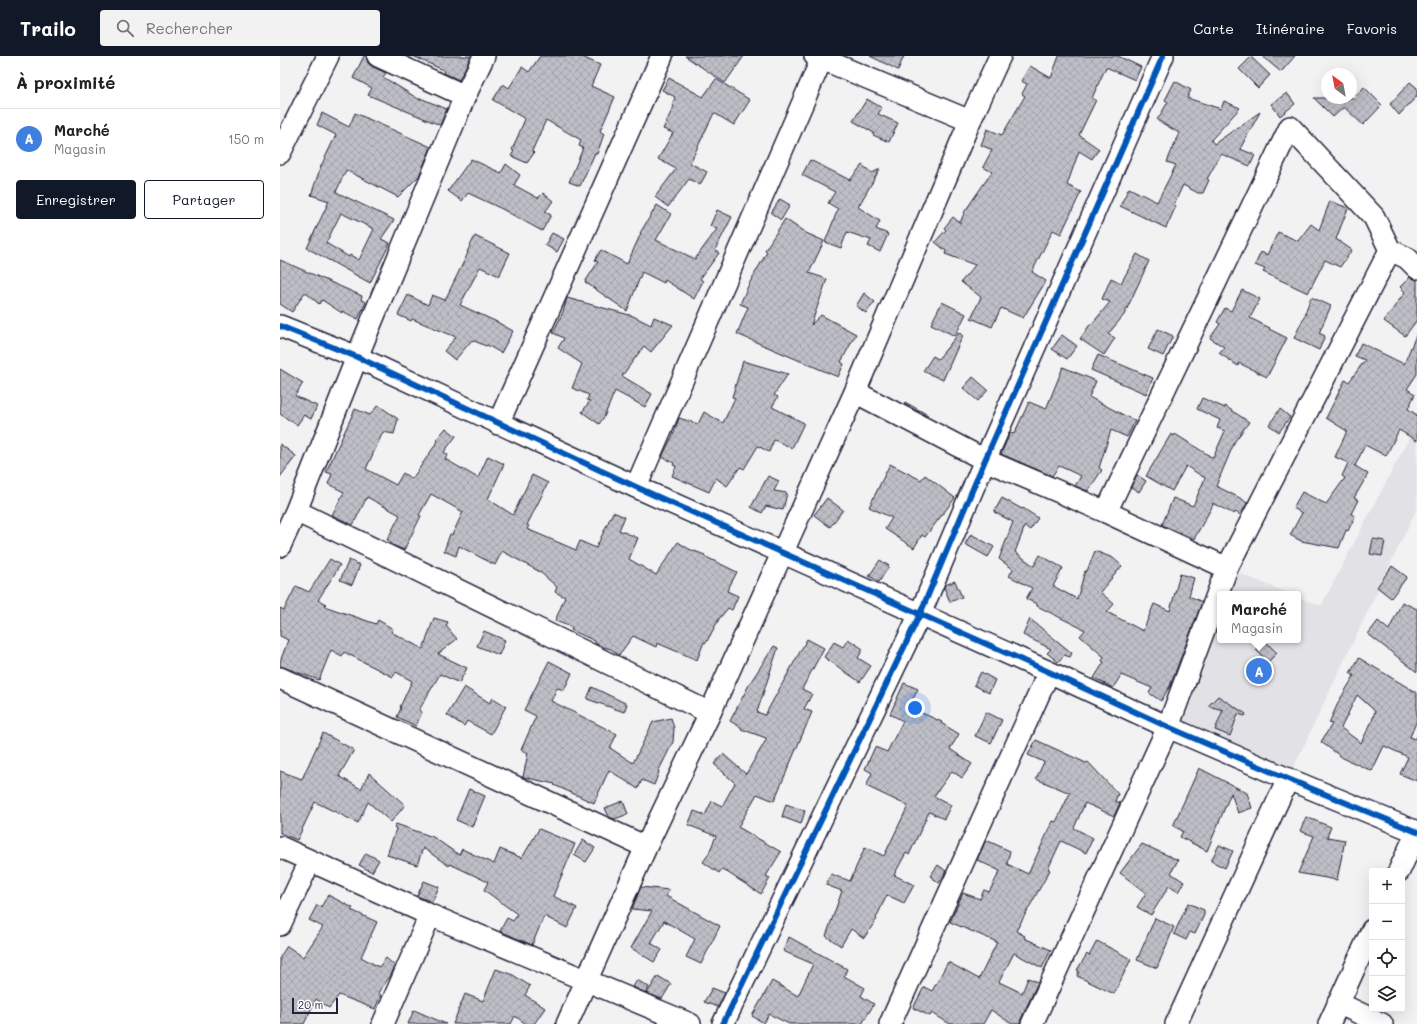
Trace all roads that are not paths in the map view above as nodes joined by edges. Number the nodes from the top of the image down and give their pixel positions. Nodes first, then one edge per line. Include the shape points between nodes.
1 (328, 56) edge
2 (378, 56) edge
3 (484, 56) edge
4 (662, 56) edge
5 (1000, 56) edge
6 (1163, 56) edge
7 (820, 57) edge
8 (465, 96) junction
9 (970, 121) junction
10 (280, 153) edge
11 (1390, 250) junction
12 (1417, 268) edge
13 (280, 326) edge
14 (357, 357) junction
15 (855, 392) junction
16 (498, 424) junction
17 (985, 460) junction
18 (636, 487) junction
19 (296, 511) junction
20 (1106, 512) junction
21 (280, 546) edge
22 (783, 553) junction
23 (1227, 568) junction
24 (1218, 591) edge
25 (1217, 595) edge
26 (920, 614) junction
27 (1049, 672) junction
28 (280, 678) edge
29 (710, 713) junction
30 (1168, 727) junction
31 (1288, 779) junction
32 (1417, 832) edge
33 (280, 847) edge
34 (646, 847) junction
35 (310, 860) junction
36 (1400, 868) edge
37 (430, 915) junction
38 (280, 925) edge
39 (1369, 936) edge
40 (587, 980) junction
41 (1338, 1003) junction
42 (383, 1024) edge
43 (567, 1024) edge
44 (690, 1024) edge
45 (723, 1024) edge
46 (890, 1024) edge
47 (1032, 1024) edge
48 (1176, 1024) edge
49 (1329, 1024) edge
50 (1382, 1024) edge

1 - 10 street
2 - 8 street
3 - 8 street
4 - 16 street
5 - 9 street
6 - 17 street
7 - 9 street
7 - 18 street
8 - 14 street
9 - 15 street
11 - 12 street via 1407,258
11 - 20 street via 1374,217 1290,127
11 - 23 street
13 - 14 street
14 - 16 street
14 - 19 street
15 - 17 street
15 - 22 street
16 - 18 street
17 - 20 street
17 - 26 street
18 - 22 street
19 - 21 street
19 - 29 street
20 - 23 street
22 - 26 street
22 - 29 street
23 - 24 street
25 - 30 street
26 - 27 street
26 - 45 street
27 - 30 street
27 - 46 street
28 - 34 street
29 - 34 street
30 - 31 street
30 - 47 street
31 - 32 street
31 - 48 street
32 - 36 street
33 - 35 street
34 - 40 street
35 - 37 street
35 - 38 street
37 - 40 street
37 - 42 street
39 - 41 street
40 - 43 street
40 - 44 street
41 - 49 street
41 - 50 street

